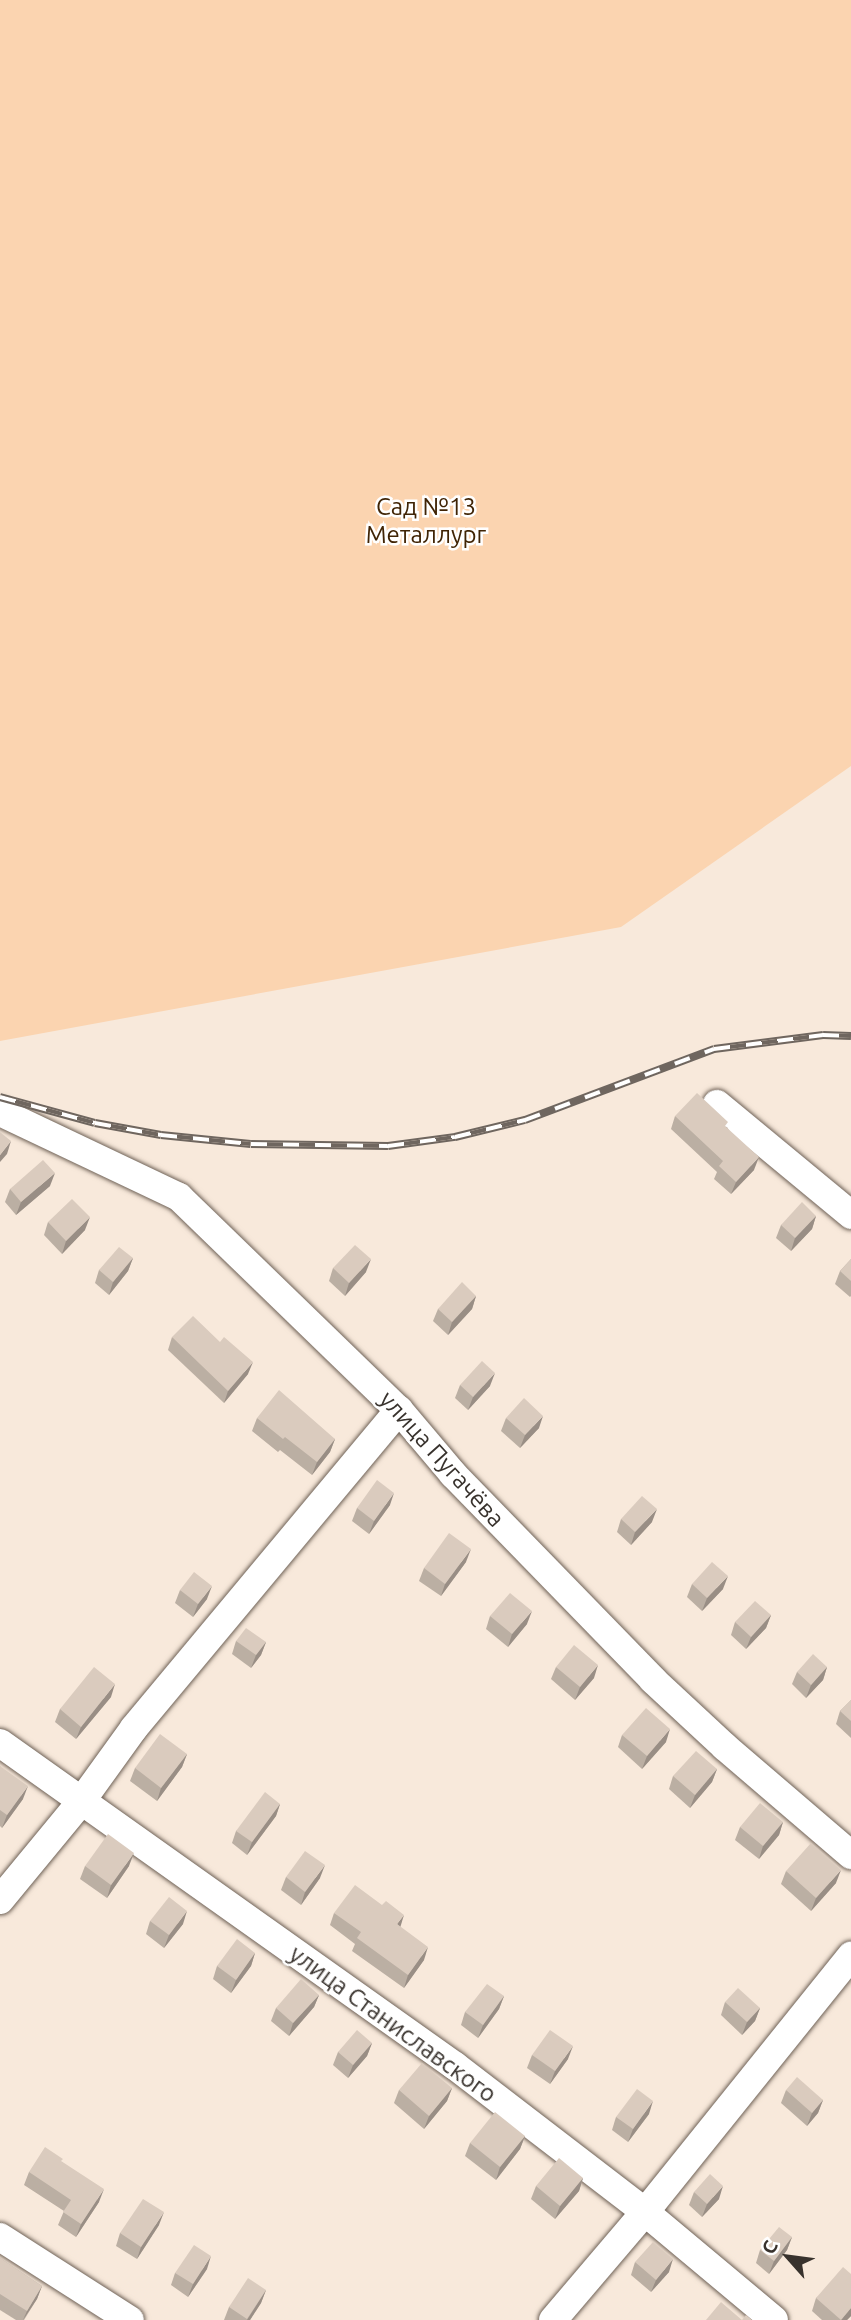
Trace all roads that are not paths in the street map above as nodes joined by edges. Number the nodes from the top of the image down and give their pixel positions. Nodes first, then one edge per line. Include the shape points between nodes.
1 (717, 1104) dead end
2 (0, 1112) edge
3 (851, 1215) edge
4 (399, 1410) junction
5 (0, 1743) edge
6 (80, 1803) junction
7 (851, 1855) edge
8 (0, 1900) edge
9 (851, 1956) edge
10 (645, 2212) junction
11 (0, 2237) edge
12 (130, 2320) edge
13 (553, 2320) edge
14 (774, 2320) edge

1 - 3 street
2 - 4 street, улица Пугачёва via 179,1196
4 - 6 street via 134,1728
4 - 7 street, улица Пугачёва via 453,1474 653,1680
5 - 6 street, улица Станиславского
6 - 8 street
6 - 10 street, улица Станиславского via 455,2066
9 - 10 street
10 - 13 street
10 - 14 street, улица Станиславского
11 - 12 street

